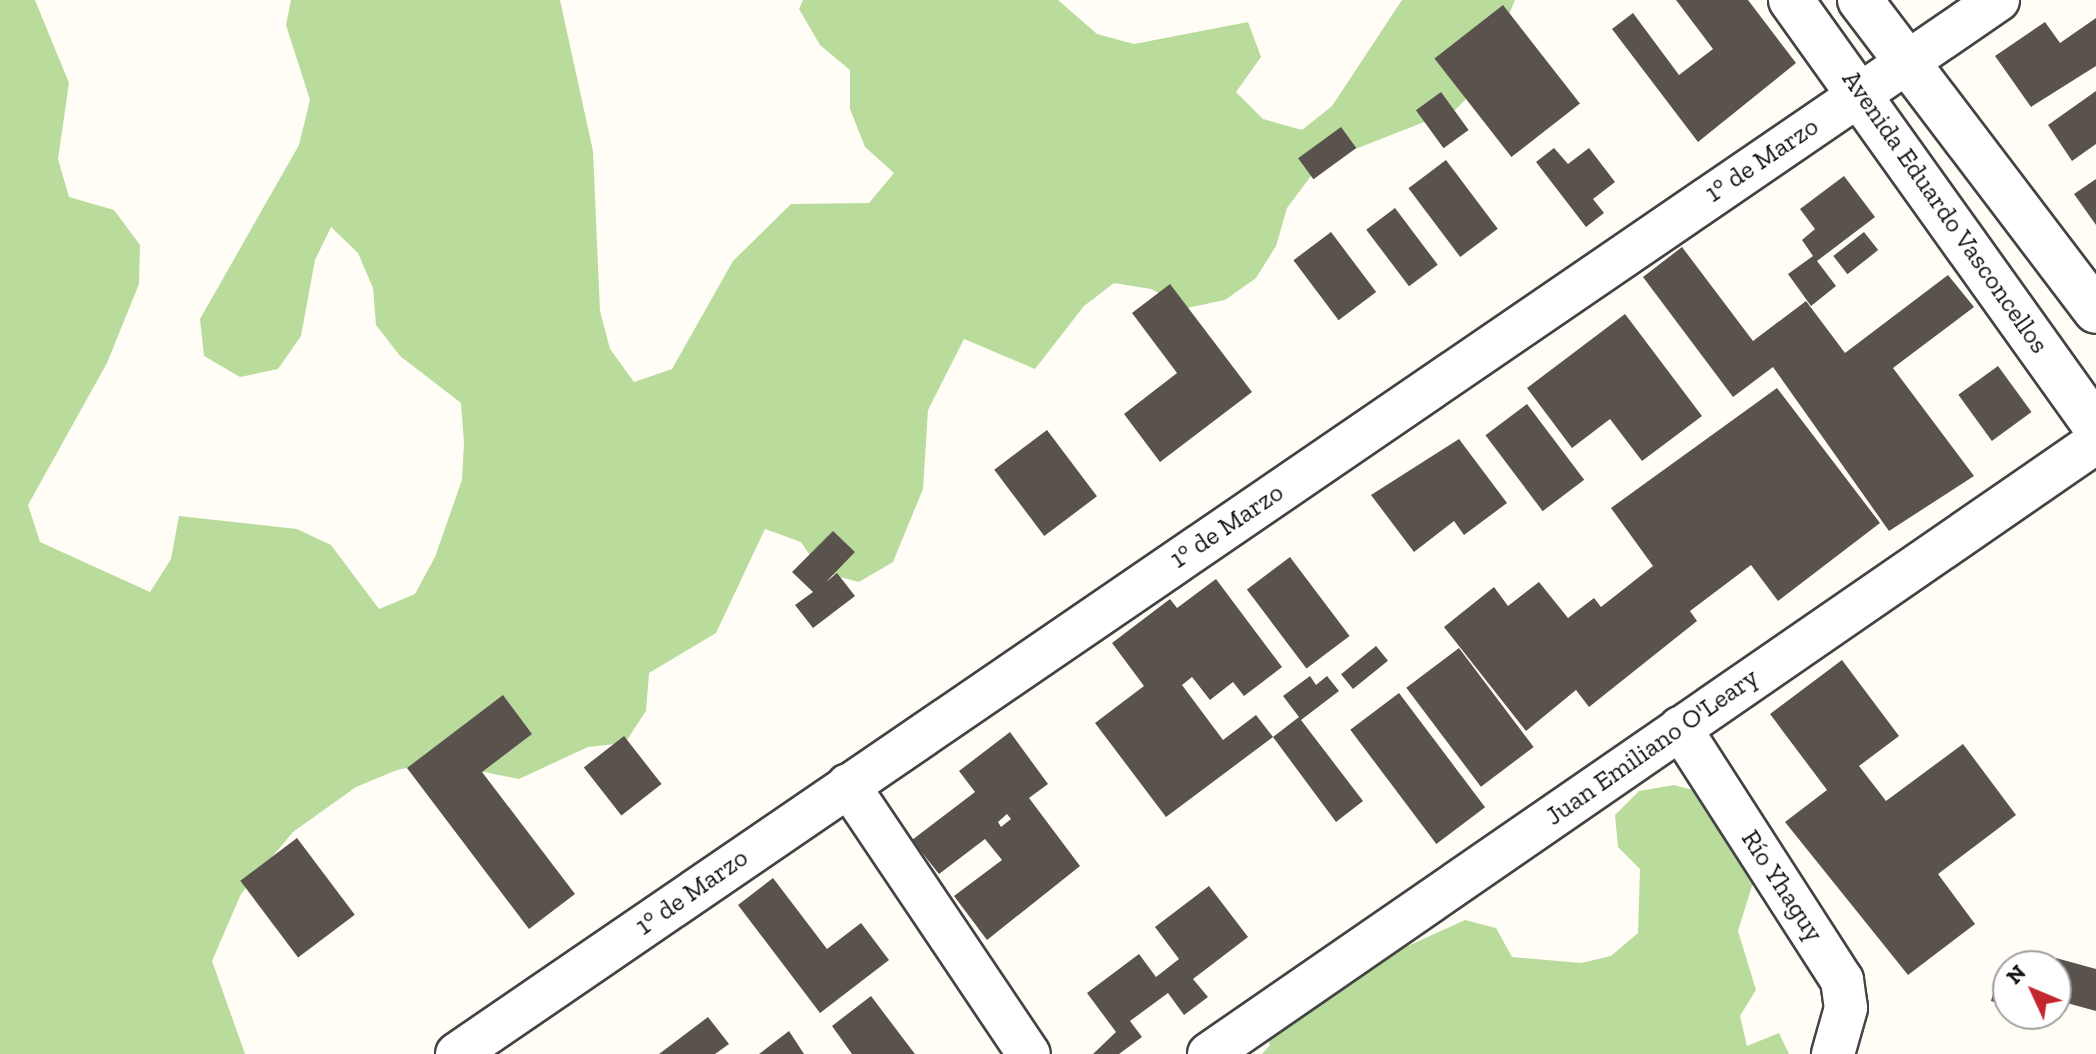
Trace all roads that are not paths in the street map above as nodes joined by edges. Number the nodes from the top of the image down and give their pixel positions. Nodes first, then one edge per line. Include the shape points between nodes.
1 (1791, 0) edge
2 (1860, 0) edge
3 (1998, 0) edge
4 (1907, 62) junction
5 (1862, 92) junction
6 (2096, 311) edge
7 (2096, 427) edge
8 (2096, 442) edge
9 (1680, 728) junction
10 (848, 785) junction
11 (510, 1040) edge
12 (457, 1054) edge
13 (1029, 1054) edge
14 (1209, 1054) edge
15 (1833, 1054) edge

1 - 5 street, Avenida Eduardo Vasconcellos
2 - 4 street, Avenida Eduardo Vasconcellos
3 - 4 street, 1° de Marzo
4 - 5 street, 1° de Marzo
4 - 6 street, Avenida Eduardo Vasconcellos
5 - 7 street, Avenida Eduardo Vasconcellos
5 - 10 street, 1° de Marzo
8 - 9 street, Juan Emiliano O'Leary
9 - 14 street, Juan Emiliano O'Leary
9 - 15 street, Río Yhaguy via 1842,980 1846,1008
10 - 11 street, 1° de Marzo
10 - 13 street
11 - 12 street, 1° de Marzo

